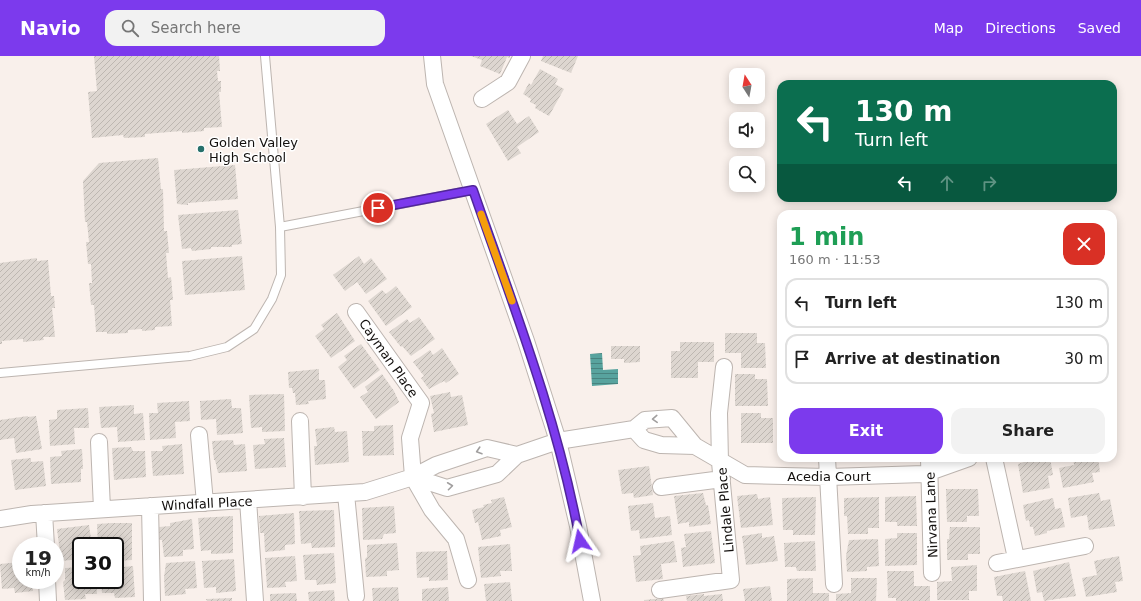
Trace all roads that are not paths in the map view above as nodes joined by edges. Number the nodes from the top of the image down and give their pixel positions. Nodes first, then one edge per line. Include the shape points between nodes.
1 (265, 56) edge
2 (432, 56) edge
3 (522, 56) edge
4 (482, 99) dead end
5 (473, 190) junction
6 (280, 227) junction
7 (356, 312) dead end
8 (724, 367) dead end
9 (0, 373) edge
10 (300, 421) dead end
11 (634, 429) junction
12 (199, 435) dead end
13 (558, 441) junction
14 (99, 442) dead end
15 (695, 446) junction
16 (516, 454) junction
17 (720, 462) junction
18 (827, 462) edge
19 (946, 462) edge
20 (995, 462) edge
21 (929, 465) edge
22 (413, 478) junction
23 (828, 478) junction
24 (722, 480) junction
25 (661, 487) dead end
26 (346, 494) junction
27 (303, 497) junction
28 (248, 500) junction
29 (205, 503) junction
30 (150, 506) junction
31 (102, 509) junction
32 (44, 513) junction
33 (0, 515) edge
34 (45, 537) edge
35 (1085, 546) dead end
36 (1016, 558) junction
37 (997, 563) dead end
38 (932, 573) dead end
39 (468, 580) dead end
40 (834, 584) dead end
41 (47, 589) edge
42 (660, 590) dead end
43 (356, 596) dead end
44 (48, 601) edge
45 (152, 601) edge
46 (255, 601) edge
47 (592, 601) edge

1 - 6 lane
2 - 5 street via 435,84
3 - 4 street via 508,82
5 - 6 lane
5 - 13 street
6 - 9 lane via 281,275 272,299 254,329 227,347 190,356
7 - 22 street, Cayman Place via 421,403 410,438
8 - 17 street, Lindale Place via 719,413
10 - 27 street
11 - 13 street, Acedia Court
11 - 15 street via 644,440 661,445
15 -> 11 street, Acedia Court via 672,418 645,420
12 - 29 street
13 - 16 street, Acedia Court
13 - 47 street
14 - 31 street
15 - 17 street, Acedia Court
16 -> 22 street, Windfall Place via 487,448 436,465
22 -> 16 street via 447,488 497,474
17 - 23 street, Acedia Court via 745,474
17 - 24 street, Lindale Place
18 - 23 street
19 - 21 street, Acedia Court
20 - 36 street
21 - 23 street, Acedia Court via 924,474
21 - 38 street, Nirvana Lane
22 - 26 street, Windfall Place via 365,492
22 - 39 street, Cayman Place via 432,510 456,539
23 - 40 street
24 - 25 street
24 - 42 street, Lindale Place via 732,580
26 - 27 street, Windfall Place
26 - 43 street
27 - 28 street, Windfall Place
28 - 29 street, Windfall Place
28 - 46 street
29 - 30 street, Windfall Place
30 - 31 street, Windfall Place
30 - 45 street
31 - 32 street, Windfall Place
32 - 33 street, Windfall Place
32 - 34 street
35 - 36 street
36 - 37 street
41 - 44 street

